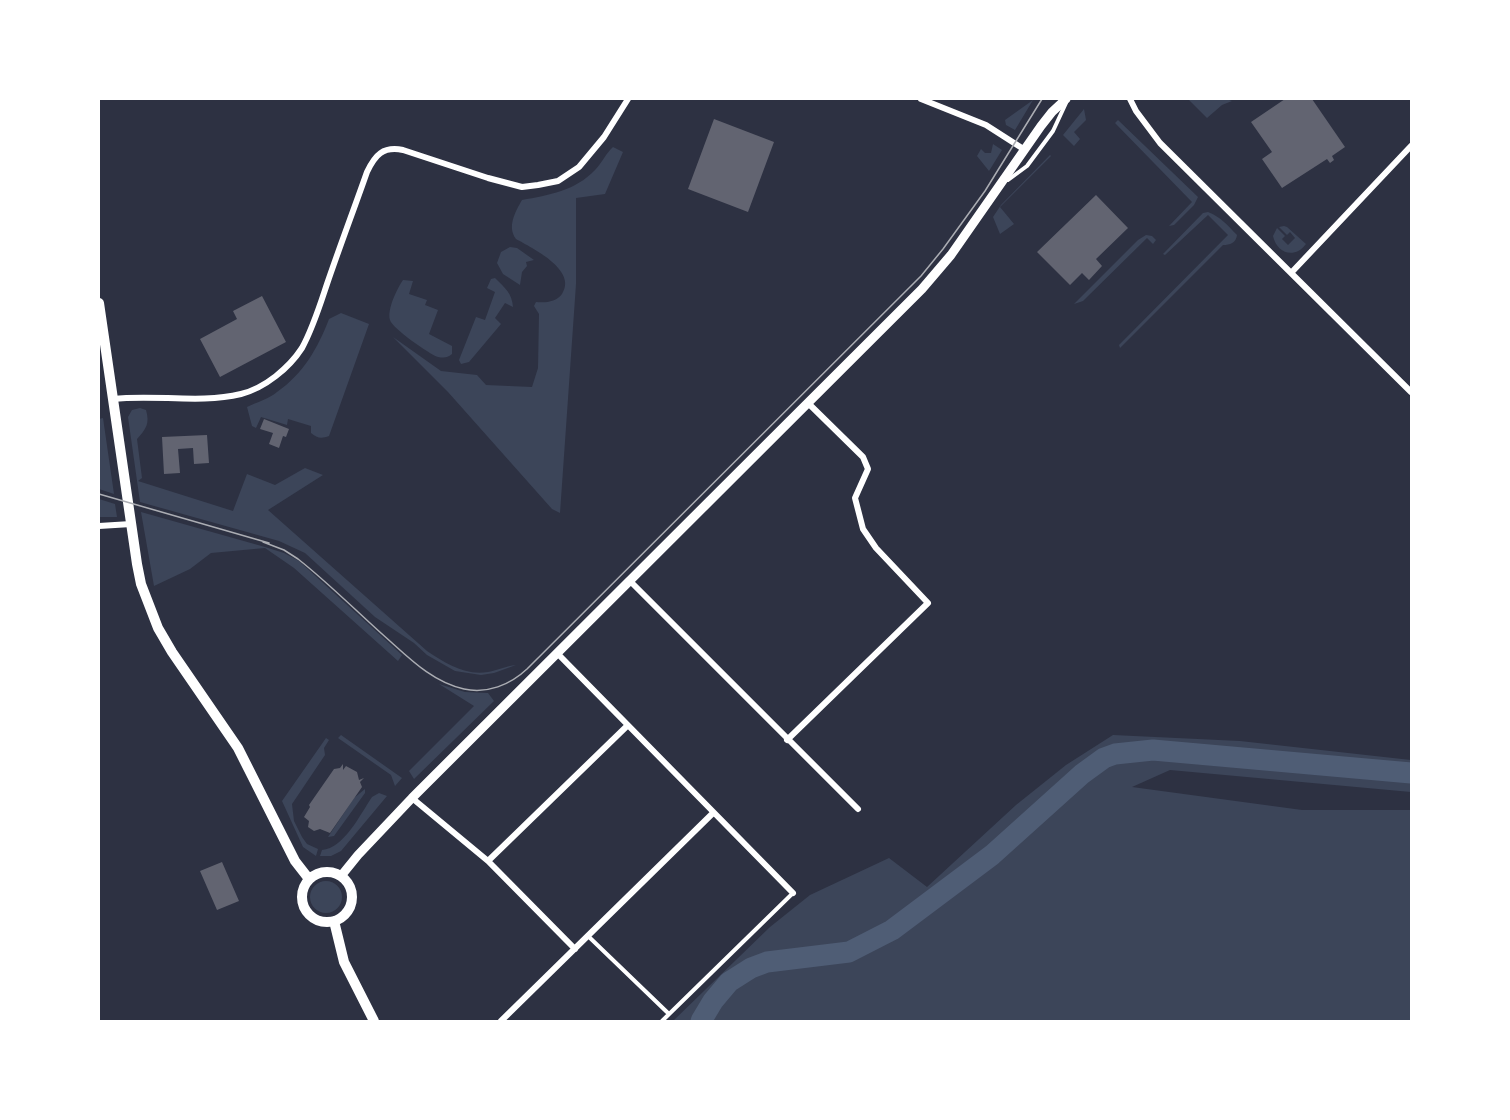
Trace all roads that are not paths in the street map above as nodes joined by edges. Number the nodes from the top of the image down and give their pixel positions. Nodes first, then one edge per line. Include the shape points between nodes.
1 (628, 99) edge
2 (921, 99) edge
3 (1067, 99) edge
4 (1130, 99) edge
5 (1411, 146) edge
6 (1025, 150) junction
7 (1000, 185) junction
8 (1291, 273) junction
9 (99, 303) edge
10 (1411, 392) edge
11 (113, 399) junction
12 (808, 403) junction
13 (131, 524) junction
14 (99, 526) edge
15 (629, 580) junction
16 (556, 653) junction
17 (627, 726) junction
18 (787, 740) junction
19 (412, 798) junction
20 (858, 809) dead end
21 (713, 813) junction
22 (488, 861) junction
23 (341, 876) junction
24 (309, 879) junction
25 (793, 893) joint
26 (334, 921) junction
27 (588, 936) junction
28 (575, 949) junction
29 (669, 1014) junction
30 (374, 1021) edge
31 (501, 1021) edge
32 (662, 1021) edge

1 - 11 street via 579,167 558,181 522,187 395,148 381,152 367,171 308,334 294,359 270,380 243,393 220,398
2 - 6 street via 986,125
3 - 6 main road via 1052,112
3 - 7 lane via 1053,131 1027,166
4 - 8 street via 1160,143
5 - 8 street
6 - 7 main road
7 - 12 main road via 933,278
8 - 10 street
9 - 11 main road
11 - 13 main road
12 - 15 main road
12 - 18 street via 863,457 868,469 855,498 863,529 928,603
13 - 14 street
13 - 24 main road via 141,584 158,628 238,748 295,861
15 - 16 main road
15 - 18 street
16 - 17 street
16 - 19 main road
17 - 21 street
17 - 22 street
18 - 20 street
19 - 22 street
19 - 23 main road
21 - 25 street
21 - 27 street
22 - 28 street
23 - 24 main road via 325,872
23 - 26 main road via 351,889 350,905
24 - 26 main road via 302,894 305,909 317,920
25 - 29 lane
26 - 30 main road via 344,962
27 - 28 street
27 - 29 lane
28 - 31 street
29 - 32 lane

